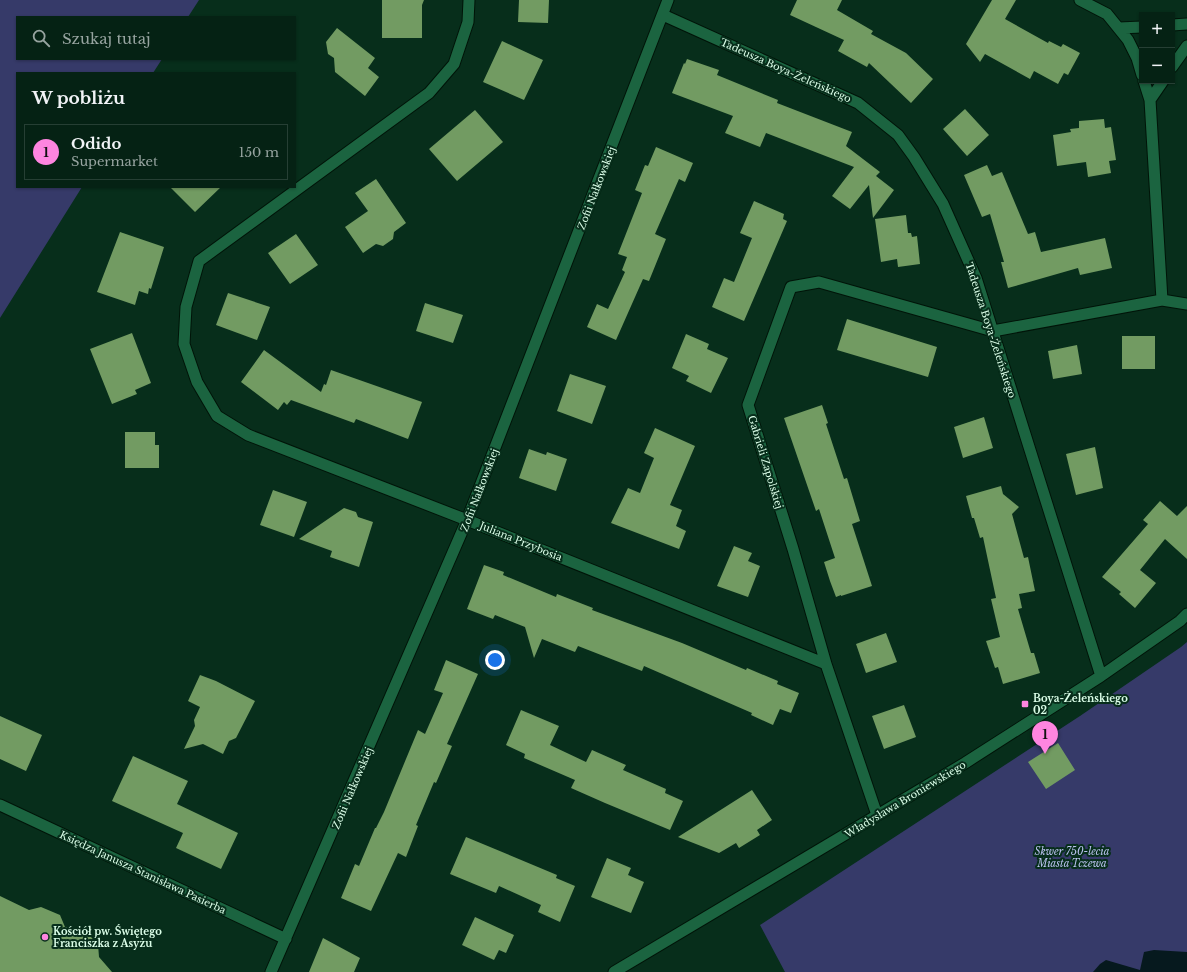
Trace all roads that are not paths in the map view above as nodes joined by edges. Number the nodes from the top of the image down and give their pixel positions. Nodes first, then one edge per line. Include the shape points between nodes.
1 (469, 0) edge
2 (668, 0) edge
3 (1080, 0) edge
4 (663, 15) junction
5 (1187, 24) edge
6 (1175, 25) edge
7 (1139, 27) edge
8 (1119, 28) junction
9 (1187, 46) edge
10 (1175, 63) edge
11 (1139, 65) edge
12 (1145, 84) edge
13 (1161, 84) edge
14 (1150, 100) junction
15 (1162, 300) junction
16 (1187, 304) edge
17 (993, 331) junction
18 (467, 520) junction
19 (1187, 614) edge
20 (826, 664) junction
21 (1101, 676) junction
22 (0, 805) edge
23 (877, 815) junction
24 (286, 939) junction
25 (271, 972) edge
26 (614, 972) edge

1 - 18 street, Juliana Przybosia via 468,22 454,64 429,93 198,261 186,307 184,344 197,382 217,416 248,435
2 - 4 street, Zofii Nałkowskiej
3 - 8 street via 1107,14
4 - 17 street, Tadeusza Boya-Żeleńskiego via 858,102 898,135 943,204 976,278
4 - 18 street, Zofii Nałkowskiej
5 - 6 street
7 - 8 street
8 - 11 street
9 - 10 street
12 - 14 street
13 - 14 street
14 - 15 street
15 - 16 street
15 - 17 street
17 - 20 street, Gabrieli Zapolskiej via 819,282 791,287 748,405
17 - 21 street, Tadeusza Boya-Żeleńskiego
18 - 20 street, Juliana Przybosia
18 - 24 street, Zofii Nałkowskiej
19 - 21 street, Władysława Broniewskiego
20 - 23 street, Gabrieli Zapolskiej
21 - 23 street, Władysława Broniewskiego via 965,763
22 - 24 street, Księdza Janusza Stanisława Pasierba
23 - 26 street, Władysława Broniewskiego
24 - 25 street, Zofii Nałkowskiej

